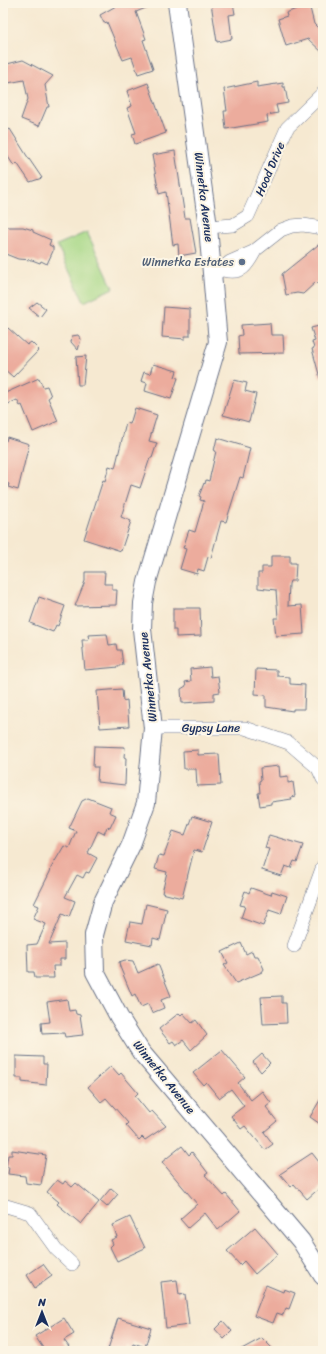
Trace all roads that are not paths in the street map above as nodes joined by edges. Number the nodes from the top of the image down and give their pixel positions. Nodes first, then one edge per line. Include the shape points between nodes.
1 (177, 3) edge
2 (323, 94) edge
3 (208, 227) junction
4 (323, 228) edge
5 (218, 273) junction
6 (153, 728) junction
7 (323, 779) edge
8 (323, 866) edge
9 (294, 946) dead end
10 (3, 1205) edge
11 (72, 1264) dead end
12 (323, 1276) edge

1 - 3 main road, Winnetka Avenue
2 - 3 street, Hood Drive via 287,128 248,216 233,225
3 - 5 main road, Winnetka Avenue
4 - 5 street via 303,225 282,230 256,249 244,268
5 - 6 main road, Winnetka Avenue via 218,342 150,571 144,603 142,629
6 - 7 street, Gypsy Lane via 245,728 289,743 318,768
6 - 12 main road, Winnetka Avenue via 146,803 131,845 103,902 94,934 95,972 141,1052 301,1241
8 - 9 street
10 - 11 street via 30,1213 56,1249

